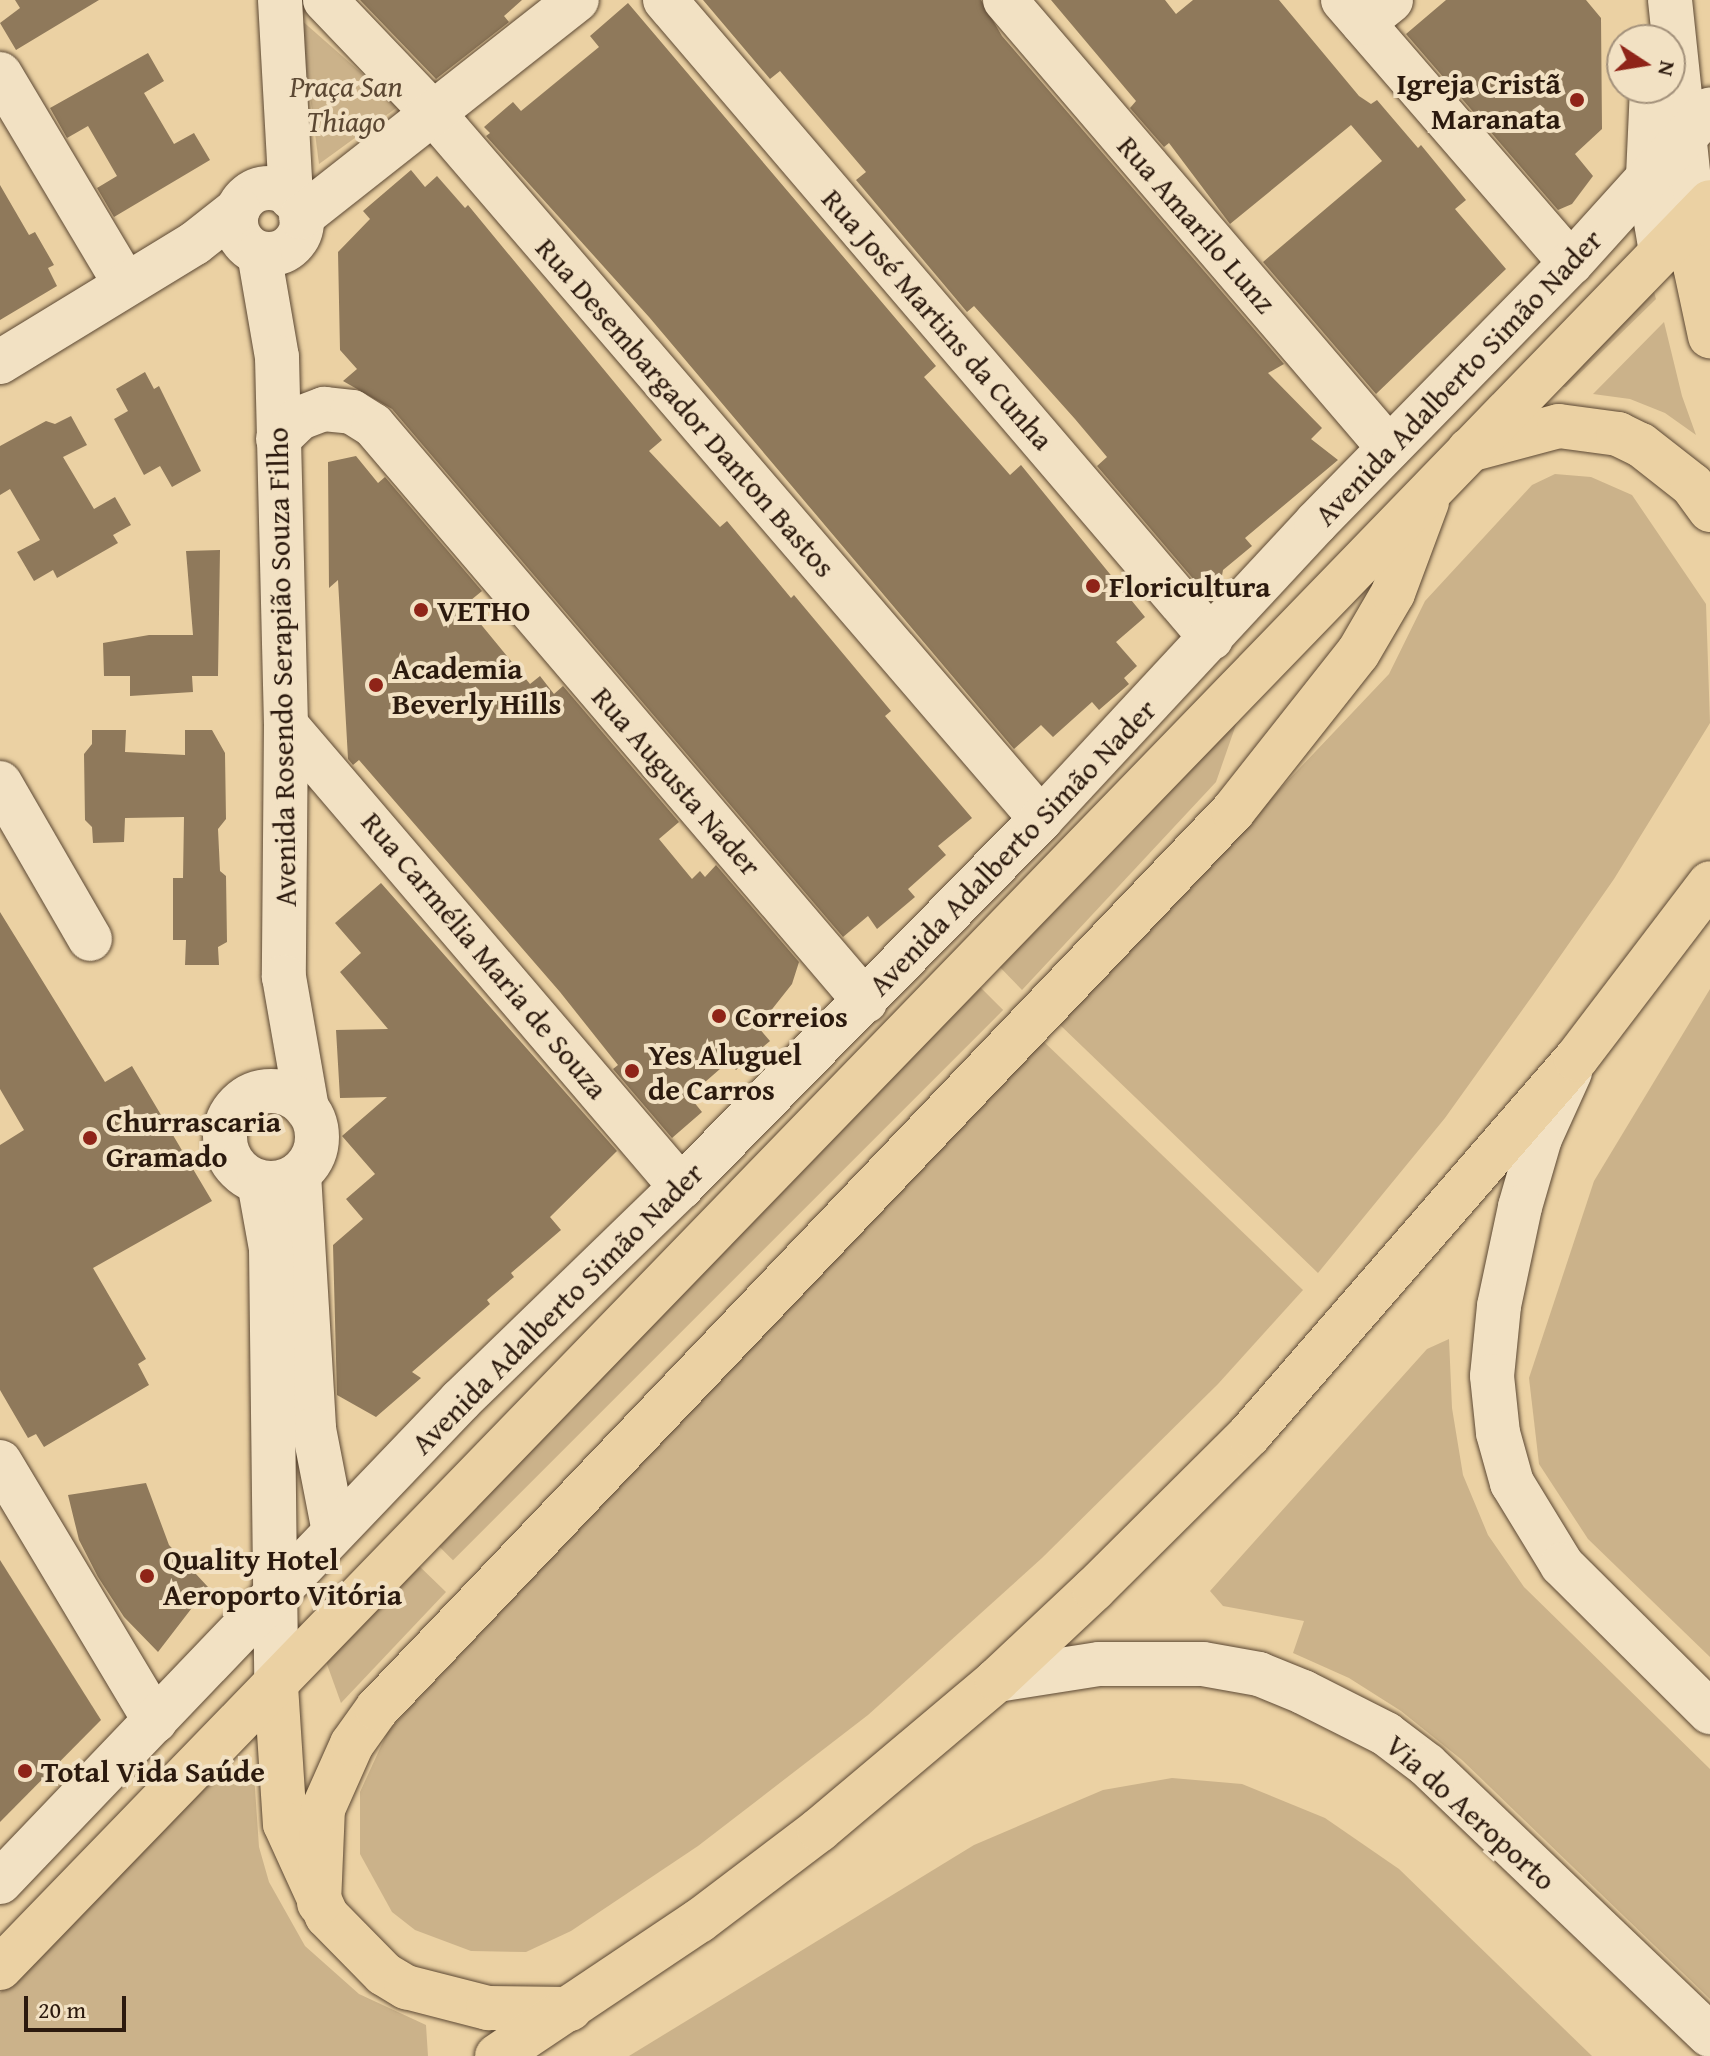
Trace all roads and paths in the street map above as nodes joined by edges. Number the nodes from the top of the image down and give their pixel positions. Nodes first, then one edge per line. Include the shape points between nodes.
1 (280, 0) edge
2 (325, 0) edge
3 (577, 0) edge
4 (665, 0) edge
5 (1005, 0) edge
6 (1655, 0) edge
7 (1670, 0) edge
8 (1366, 8) edge
9 (1654, 24) edge
10 (0, 74) edge
11 (1651, 104) edge
12 (434, 114) junction
13 (1697, 123) edge
14 (1648, 175) junction
15 (1702, 211) edge
16 (267, 222) junction
17 (1661, 252) junction
18 (1571, 263) junction
19 (125, 284) junction
20 (1710, 336) edge
21 (0, 362) edge
22 (278, 439) junction
23 (1389, 448) junction
24 (1466, 451) junction
25 (1433, 486) junction
26 (1710, 510) edge
27 (1211, 638) junction
28 (286, 725) junction
29 (0, 783) edge
30 (1041, 819) junction
31 (1710, 883) edge
32 (90, 939) dead end
33 (284, 977) junction
34 (865, 1001) junction
35 (1576, 1059) junction
36 (243, 1101) junction
37 (307, 1109) junction
38 (279, 1178) junction
39 (681, 1187) junction
40 (0, 1462) edge
41 (334, 1532) junction
42 (273, 1596) junction
43 (997, 1680) junction
44 (276, 1686) junction
45 (1710, 1712) edge
46 (155, 1721) junction
47 (0, 1882) edge
48 (319, 1903) junction
49 (0, 1968) edge
50 (570, 2009) junction
51 (1710, 2035) edge
52 (497, 2056) edge

1 - 16 street, Avenida Rosendo Serapião Souza Filho via 281,53
2 - 12 street, Rua Desembargador Danton Bastos
3 - 12 street
4 - 27 street, Rua José Martins da Cunha
5 - 23 street, Rua Amarilo Lunz
6 - 9 street
7 - 13 street
8 - 18 street
10 - 19 street
11 - 14 street
12 - 16 street
12 - 30 street, Rua Desembargador Danton Bastos
13 - 14 street, Avenida Adalberto Simão Nader
13 - 15 street
14 - 17 street
14 - 18 street, Avenida Adalberto Simão Nader
15 - 17 main road, Avenida Adalberto Simão Nader
15 - 20 main road via 1695,266
16 - 19 street via 195,243
16 - 22 street, Avenida Rosendo Serapião Souza Filho
17 - 24 main road, Avenida Adalberto Simão Nader
18 - 23 street, Avenida Adalberto Simão Nader
19 - 21 street
22 - 28 street, Avenida Rosendo Serapião Souza Filho
22 - 34 street, Rua Augusta Nader via 300,418 324,409 352,412 373,425
23 - 27 street, Avenida Adalberto Simão Nader
24 - 25 main road, Avenida Adalberto Simão Nader
24 - 26 main road via 1559,426 1618,434 1692,485
25 - 44 main road, Avenida Adalberto Simão Nader
25 - 48 main road via 1393,593 1358,653 1233,811 377,1709 352,1744 323,1809
27 - 30 street, Avenida Adalberto Simão Nader
28 - 33 street, Avenida Rosendo Serapião Souza Filho
28 - 39 street, Rua Carmélia Maria de Souza
29 - 32 street
30 - 34 street, Avenida Adalberto Simão Nader
31 - 35 main road
33 - 36 street, Avenida Rosendo Serapião Souza Filho via 269,1039
33 - 37 street, Avenida Rosendo Serapião Souza Filho
34 - 39 street, Avenida Adalberto Simão Nader
35 - 43 main road via 1249,1435
35 - 45 street via 1540,1138 1514,1235 1492,1376 1498,1433 1512,1483 1562,1565
36 - 37 street via 270,1091 297,1099
36 - 38 street via 227,1125 225,1139 235,1166
37 - 38 street via 317,1136 310,1163
38 - 41 street
38 - 42 street via 271,1249
39 - 41 street, Avenida Adalberto Simão Nader
40 - 46 street
41 - 42 street, Avenida Adalberto Simão Nader
42 - 44 street
42 - 46 street, Avenida Adalberto Simão Nader
43 - 50 main road via 819,1830
43 - 51 street, Via do Aeroporto via 1099,1664 1203,1664 1259,1674 1303,1692 1386,1734 1427,1765
44 - 48 main road via 285,1824
44 - 49 main road, Avenida Adalberto Simão Nader
46 - 47 street, Avenida Adalberto Simão Nader
48 - 50 main road via 358,1949 406,1987 488,2008
50 - 52 main road

